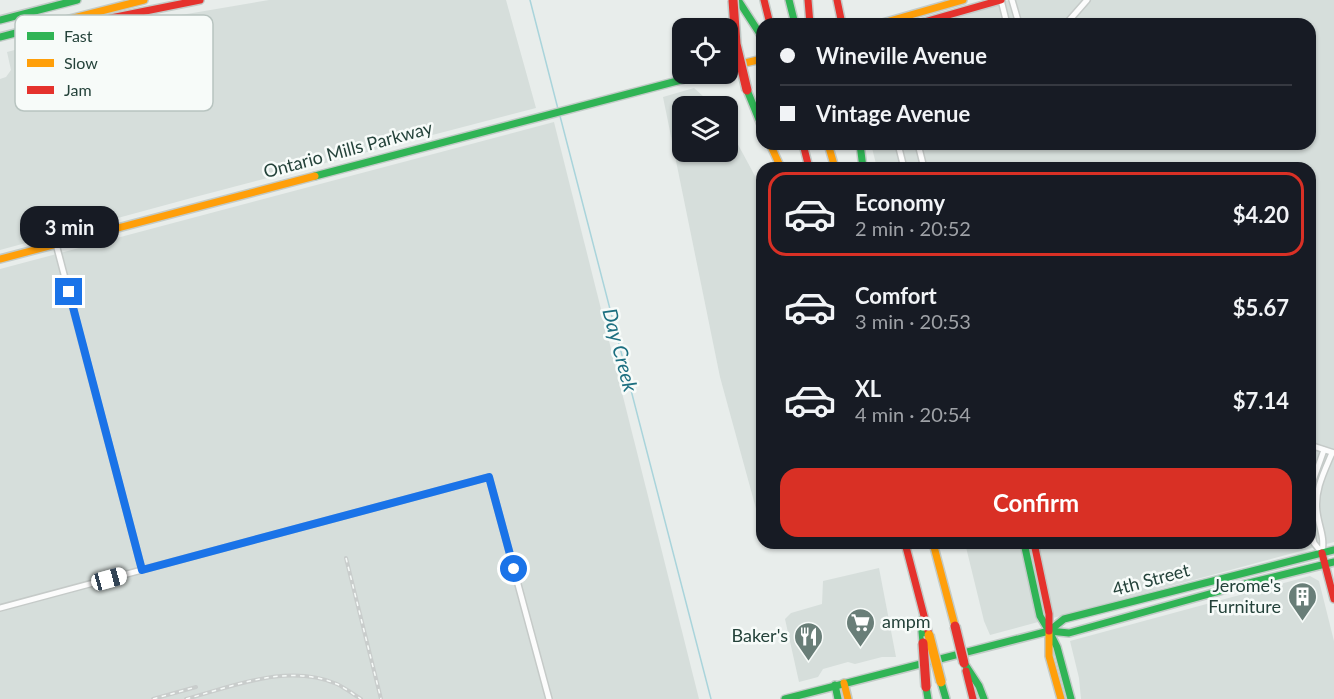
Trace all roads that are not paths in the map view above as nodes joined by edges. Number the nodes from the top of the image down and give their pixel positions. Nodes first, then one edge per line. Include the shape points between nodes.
1 (76, 0) edge
2 (144, 0) edge
3 (200, 0) edge
4 (733, 0) edge
5 (738, 0) edge
6 (764, 0) edge
7 (789, 0) edge
8 (808, 0) edge
9 (837, 0) edge
10 (963, 0) edge
11 (1001, 0) edge
12 (1012, 0) edge
13 (1087, 0) edge
14 (19, 15) edge
15 (84, 15) edge
16 (126, 15) edge
17 (15, 16) edge
18 (768, 18) edge
19 (794, 18) edge
20 (810, 18) edge
21 (841, 18) edge
22 (900, 18) edge
23 (938, 18) edge
24 (1006, 18) edge
25 (1017, 18) edge
26 (1071, 18) edge
27 (0, 20) edge
28 (756, 26) edge
29 (15, 33) edge
30 (0, 37) edge
31 (756, 60) edge
32 (738, 65) edge
33 (672, 82) edge
34 (756, 112) edge
35 (56, 244) junction
36 (0, 259) edge
37 (1316, 447) edge
38 (1324, 450) junction
39 (1333, 453) edge
40 (1316, 472) edge
41 (1316, 546) edge
42 (907, 549) edge
43 (935, 549) edge
44 (1025, 549) edge
45 (1035, 549) edge
46 (1334, 550) edge
47 (1322, 553) junction
48 (1329, 563) edge
49 (142, 570) junction
50 (1334, 599) edge
51 (0, 608) edge
52 (1049, 631) junction
53 (926, 639) junction
54 (970, 676) junction
55 (839, 684) junction
56 (549, 699) edge
57 (785, 699) edge
58 (838, 699) edge
59 (848, 699) edge
60 (928, 699) edge
61 (946, 699) edge
62 (973, 699) edge
63 (984, 699) edge
64 (1060, 699) edge
65 (1071, 699) edge

1 - 14 main road
2 - 15 main road
3 - 16 main road
4 - 34 main road, bridge via 736,44
5 - 28 main road
6 - 18 main road
7 - 19 main road
8 - 20 main road
9 - 21 main road
10 - 22 main road
11 - 23 main road
11 - 24 street
12 - 25 street
13 - 26 street
17 - 27 main road
29 - 30 main road
31 - 32 main road
33 - 35 main road, Ontario Mills Parkway
35 - 36 main road, Ontario Mills Parkway
35 - 49 street
37 - 38 street
38 - 39 street
38 - 40 street
39 - 47 street via 1321,477 1317,500 1324,540
41 - 47 street
42 - 53 main road
43 - 54 main road, bridge
44 - 52 main road via 1040,616
45 - 52 main road
46 - 47 main road, 4th Street
47 - 48 main road
47 - 52 main road, 4th Street via 1064,619
48 - 50 main road
48 - 52 main road, 4th Street via 1069,633
49 - 51 street
49 - 56 street via 489,477
52 - 55 main road, 4th Street
52 - 64 main road via 1049,656
52 - 65 main road
53 - 60 main road, bridge
53 - 61 main road, bridge
54 - 62 main road
54 - 63 main road
55 - 57 main road, 4th Street
55 - 58 main road
55 - 59 main road

